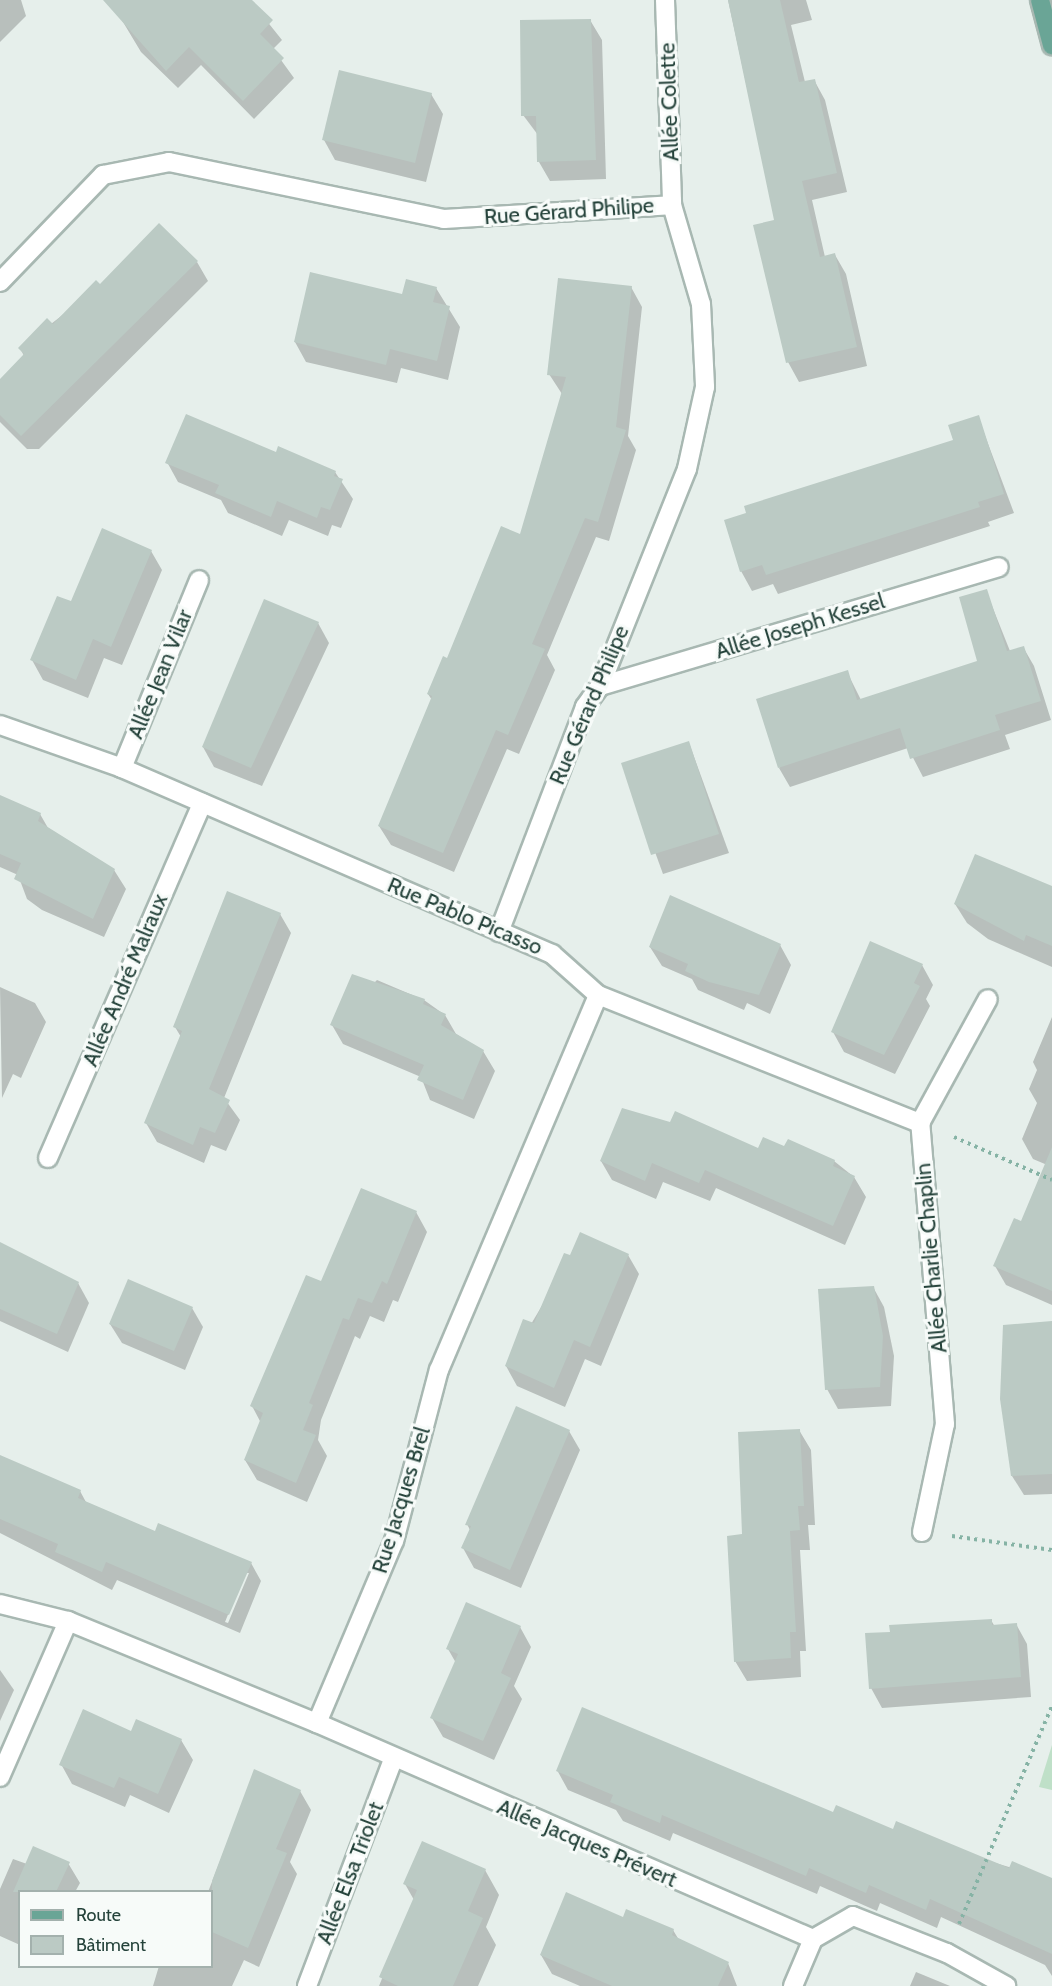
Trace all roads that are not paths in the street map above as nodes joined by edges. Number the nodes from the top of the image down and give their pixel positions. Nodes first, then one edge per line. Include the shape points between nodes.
1 (665, 0) edge
2 (1040, 0) edge
3 (1052, 45) edge
4 (672, 205) junction
5 (0, 282) edge
6 (999, 567) dead end
7 (198, 580) dead end
8 (600, 686) junction
9 (0, 725) edge
10 (122, 768) junction
11 (202, 803) junction
12 (500, 932) junction
13 (598, 995) junction
14 (988, 999) dead end
15 (920, 1123) junction
16 (48, 1158) dead end
17 (922, 1532) road end
18 (0, 1604) edge
19 (68, 1622) junction
20 (317, 1723) junction
21 (393, 1760) junction
22 (0, 1777) edge
23 (813, 1939) junction
24 (307, 1986) edge
25 (793, 1986) edge
26 (1006, 1986) edge

1 - 4 street, Allée Colette
2 - 3 main road
4 - 5 street, Rue Gérard Philipe via 444,219 169,162 103,175
4 - 8 street, Rue Gérard Philipe via 701,304 705,387 687,469
6 - 8 street, Allée Joseph Kessel
7 - 10 street, Allée Jean Vilar
8 - 12 street, Rue Gérard Philipe via 585,707
9 - 10 street, Rue Pablo Picasso
10 - 11 street, Rue Pablo Picasso
11 - 12 street, Rue Pablo Picasso
11 - 16 street, Allée André Malraux
12 - 13 street, Rue Pablo Picasso via 552,954
13 - 15 street, Rue Pablo Picasso
13 - 20 street, Rue Jacques Brel via 439,1370 394,1541
14 - 15 street
15 - 17 street, Allée Charlie Chaplin via 945,1424
18 - 19 street
19 - 20 street
19 - 22 street
20 - 21 street, Allée Jacques Prévert
21 - 23 street, Allée Jacques Prévert
21 - 24 street, Allée Elsa Triolet
23 - 25 street
23 - 26 street via 853,1916 947,1953

